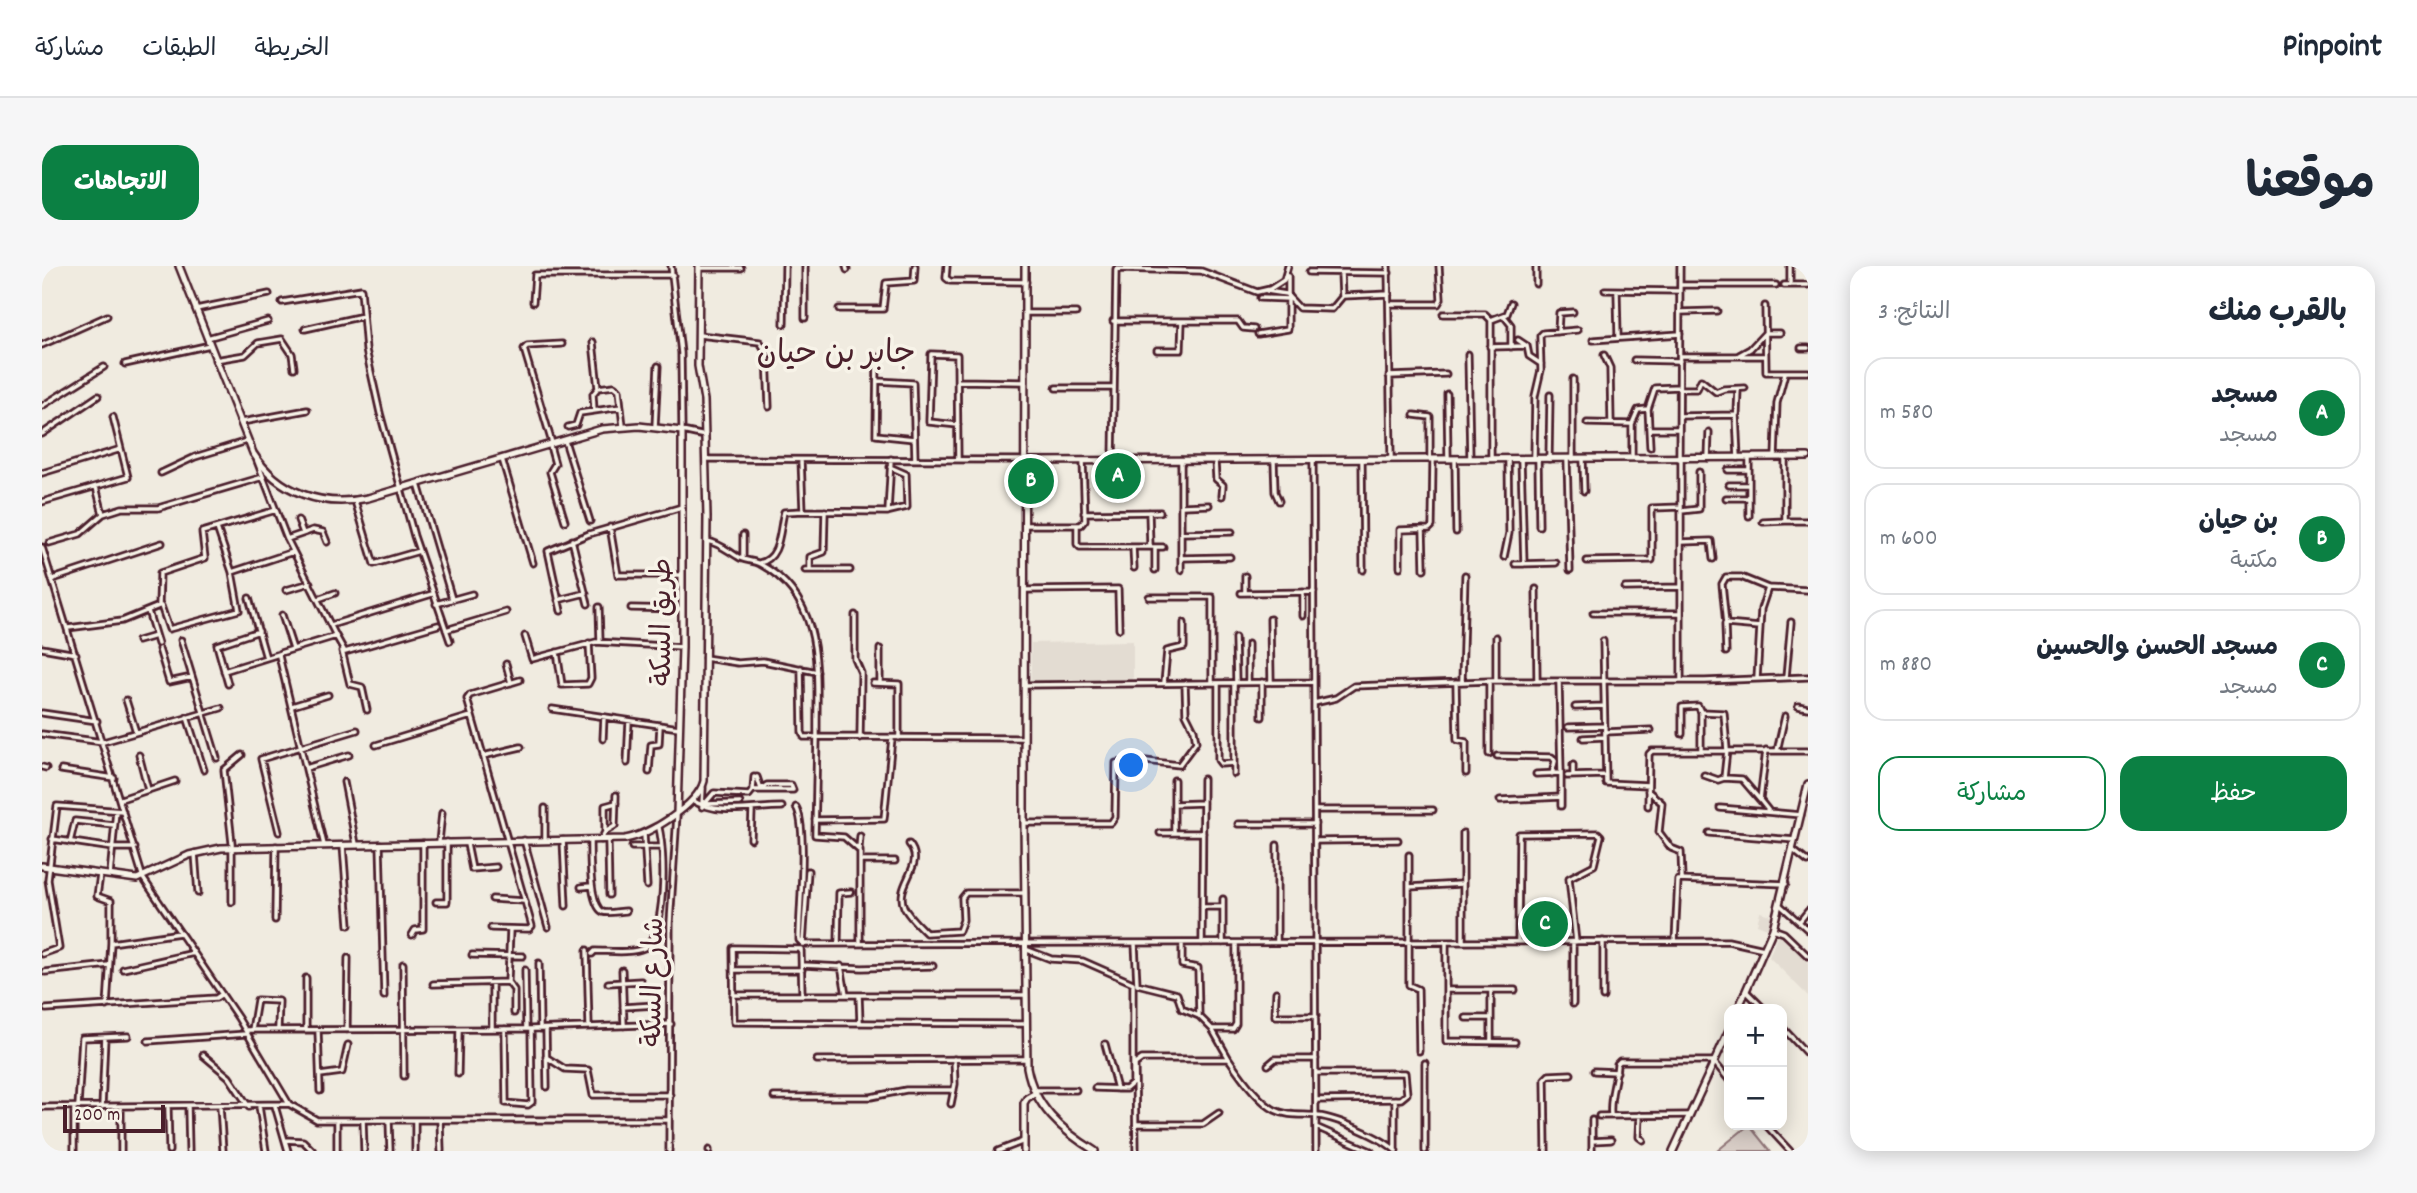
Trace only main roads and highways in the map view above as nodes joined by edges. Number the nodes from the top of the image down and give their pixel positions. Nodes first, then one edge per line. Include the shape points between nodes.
1 (179, 266) edge
2 (1026, 266) edge
3 (699, 267) edge
4 (1808, 457) edge
5 (1025, 458) junction
6 (1036, 459) junction
7 (1026, 469) junction
8 (1808, 784) edge
9 (1805, 810) edge
10 (677, 813) junction
11 (45, 866) edge
12 (1740, 1004) edge
13 (1724, 1041) edge
14 (1031, 1081) junction
15 (1036, 1093) junction
16 (1027, 1098) junction
17 (1024, 1107) junction
18 (1024, 1151) edge
19 (1095, 1151) edge
20 (1673, 1151) edge

1 - 10 main road, طريق السكة via 247,441 276,480 303,495 355,501 623,426 681,431
2 - 5 main road
3 - 10 main road via 707,541 703,786
4 - 6 main road
5 - 6 main road
5 - 7 main road
6 - 7 main road
7 - 14 main road via 1025,947
8 - 9 main road
9 - 12 main road via 1766,950
10 - 11 main road via 644,834 605,840 232,847 195,853 143,878
13 - 20 main road
14 - 15 main road
14 - 16 main road
15 - 16 main road
15 - 17 main road
15 - 19 main road via 1059,1126
16 - 17 main road
17 - 18 main road

